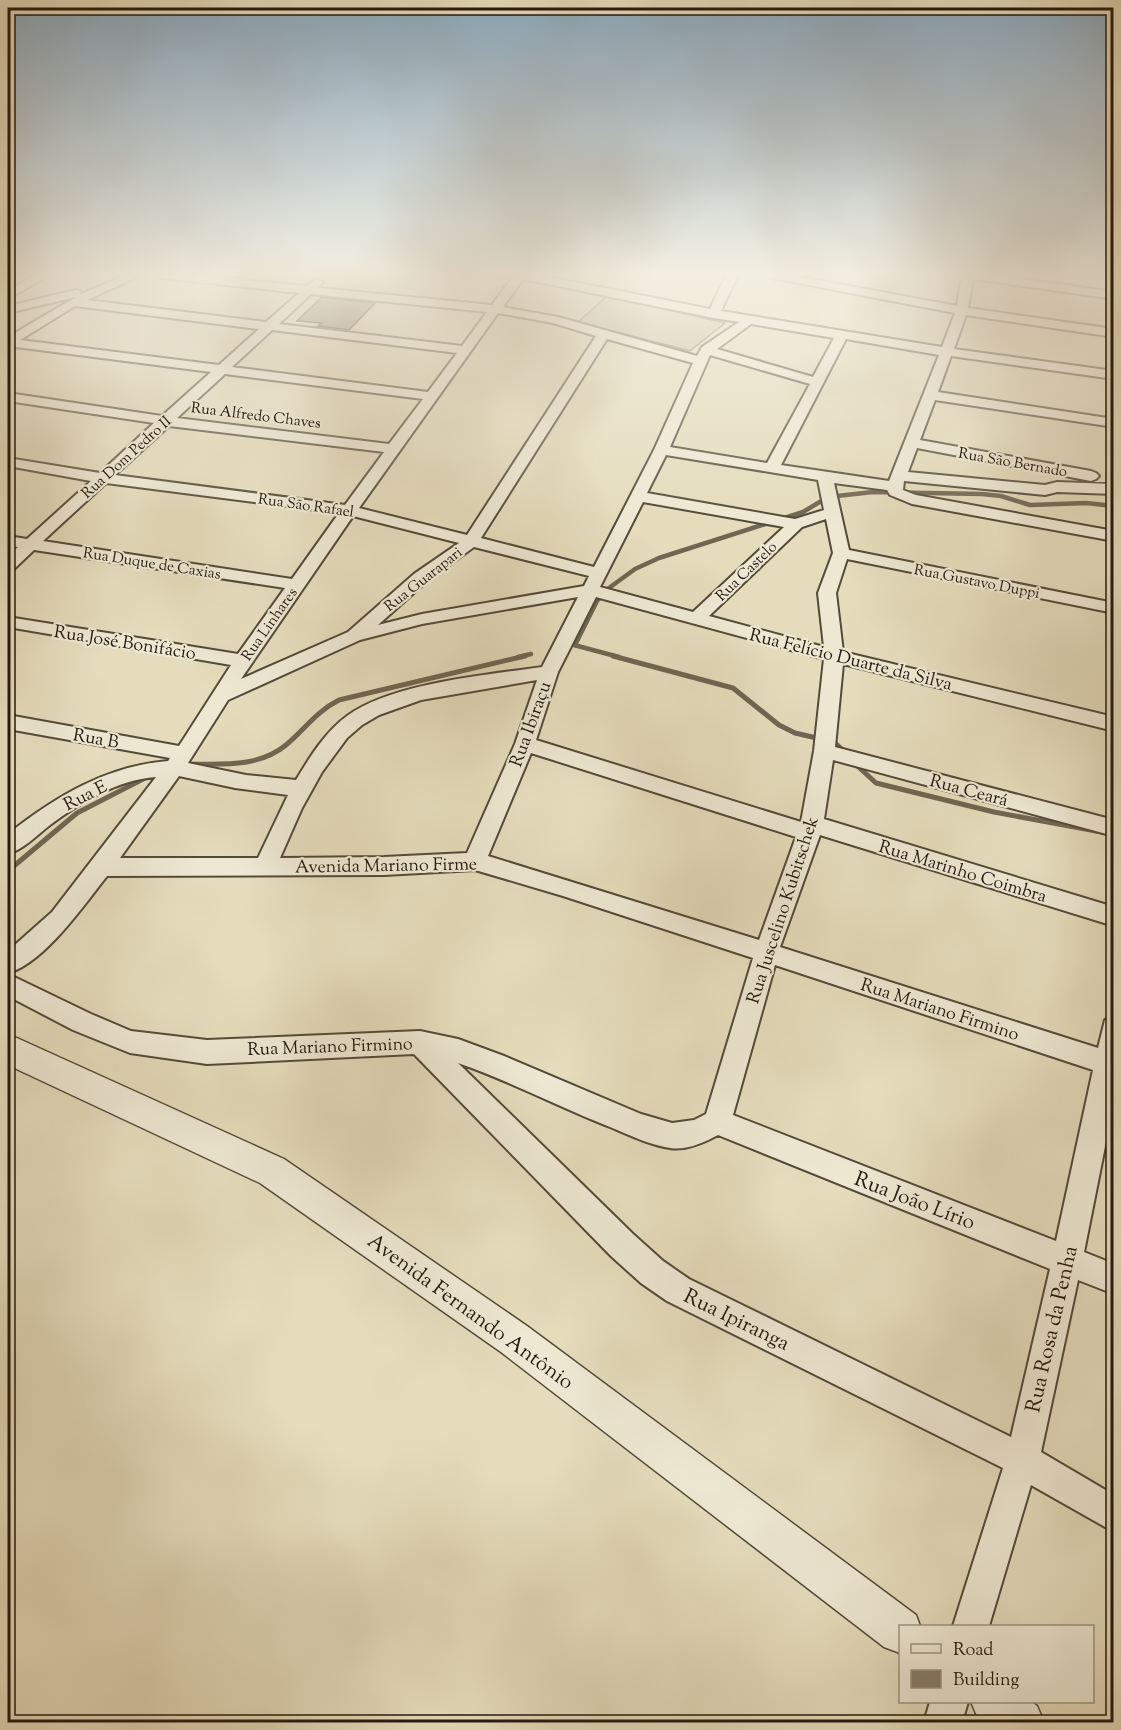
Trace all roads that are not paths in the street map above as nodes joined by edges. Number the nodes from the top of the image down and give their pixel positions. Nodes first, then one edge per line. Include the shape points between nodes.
1 (704, 355) edge
2 (112, 356) edge
3 (237, 356) edge
4 (460, 356) edge
5 (590, 356) edge
6 (707, 356) edge
7 (831, 356) edge
8 (946, 356) edge
9 (974, 356) edge
10 (221, 370) junction
11 (1113, 375) edge
12 (817, 382) junction
13 (931, 395) junction
14 (431, 396) junction
15 (8, 397) edge
16 (166, 421) junction
17 (1113, 423) edge
18 (913, 443) junction
19 (393, 448) junction
20 (661, 450) junction
21 (8, 462) edge
22 (772, 468) junction
23 (825, 477) junction
24 (102, 478) junction
25 (1113, 480) edge
26 (897, 485) junction
27 (1113, 489) edge
28 (638, 496) junction
29 (349, 510) junction
30 (833, 512) junction
31 (796, 524) junction
32 (1113, 536) edge
33 (8, 540) edge
34 (470, 542) junction
35 (29, 545) junction
36 (841, 553) junction
37 (8, 565) edge
38 (595, 581) junction
39 (297, 585) junction
40 (1113, 608) edge
41 (696, 619) junction
42 (8, 622) edge
43 (354, 636) junction
44 (834, 656) junction
45 (243, 661) junction
46 (549, 672) junction
47 (222, 695) junction
48 (1113, 724) edge
49 (10, 726) edge
50 (525, 744) junction
51 (824, 751) junction
52 (178, 761) junction
53 (304, 788) junction
54 (1113, 828) edge
55 (811, 829) junction
56 (8, 846) edge
57 (475, 861) junction
58 (101, 867) junction
59 (265, 867) junction
60 (1113, 917) edge
61 (766, 954) junction
62 (8, 963) edge
63 (8, 984) edge
64 (1113, 1028) edge
65 (420, 1042) junction
66 (8, 1048) edge
67 (1111, 1064) edge
68 (717, 1122) junction
69 (1067, 1260) junction
70 (1113, 1279) edge
71 (1022, 1460) junction
72 (1113, 1515) edge
73 (971, 1625) edge
74 (899, 1630) edge
75 (948, 1703) edge
76 (996, 1703) edge
77 (943, 1722) edge
78 (1021, 1722) edge

1 - 20 street, Rua Ibiraçu
2 - 10 street
3 - 10 street, Rua Dom Pedro II
4 - 14 street, Rua Linhares
5 - 34 street, Rua Guarapari
6 - 12 street
7 - 12 street
8 - 13 street
9 - 11 street
10 - 14 street
10 - 16 street, Rua Dom Pedro II
12 - 22 street
13 - 17 street
13 - 18 street
14 - 19 street, Rua Linhares
15 - 16 street, Rua Alfredo Chaves
16 - 19 street, Rua Alfredo Chaves
16 - 24 street, Rua Dom Pedro II
18 - 25 street, Rua São Bernado
18 - 26 street
19 - 29 street, Rua Linhares
20 - 22 street
20 - 28 street, Rua Ibiraçu
21 - 24 street, Rua São Rafael
22 - 23 street
23 - 26 street
23 - 30 street
24 - 29 street, Rua São Rafael
24 - 35 street, Rua Dom Pedro II
26 - 27 street
26 - 32 street via 912,499
28 - 31 street
28 - 38 street, Rua Ibiraçu
29 - 34 street, Rua São Rafael
29 - 39 street, Rua Linhares
30 - 31 street
30 - 36 street
31 - 41 street, Rua Castelo
33 - 35 street, Rua Duque de Caxias
34 - 38 street, Rua São Rafael
34 - 43 street, Rua Guarapari via 420,578
35 - 37 street, Rua Dom Pedro II
35 - 39 street, Rua Duque de Caxias
36 - 40 street, Rua Gustavo Duppi
36 - 44 street, Rua Juscelino Kubitschek via 827,593
38 - 41 street, Rua Felício Duarte da Silva
38 - 43 street
38 - 46 street, Rua Ibiraçu
39 - 45 street, Rua Linhares
41 - 44 street, Rua Felício Duarte da Silva
42 - 45 street, Rua José Bonifácio
43 - 47 street, Rua Guarapari
44 - 48 street, Rua Felício Duarte da Silva
44 - 51 street, Rua Juscelino Kubitschek
45 - 47 street, Rua Linhares
46 - 50 street, Rua Ibiraçu
46 - 53 street via 479,683 374,708 342,731
47 - 52 street, Rua Linhares
49 - 52 street, Rua B
50 - 55 street, Rua Marinho Coimbra
50 - 57 street, Rua Ibiraçu
51 - 54 street, Rua Ceará
51 - 55 street, Rua Juscelino Kubitschek
52 - 53 street, Rua B via 257,784
52 - 56 street, Rua E via 79,795
52 - 58 street, Rua Linhares
53 - 59 street
55 - 60 street, Rua Marinho Coimbra
55 - 61 street, Rua Juscelino Kubitschek
57 - 59 street, Avenida Mariano Firme
57 - 61 street, Avenida Mariano Firme
58 - 59 street, Avenida Mariano Firme
58 - 62 street, Rua Linhares via 60,919
61 - 67 street, Rua Mariano Firmino
61 - 68 street, Rua Juscelino Kubitschek
63 - 65 street, Rua Mariano Firmino via 130,1042 207,1052
64 - 67 street, Rua Rosa da Penha
65 - 68 street, Rua Mariano Firmino via 486,1060 583,1104 672,1136 697,1132
65 - 71 street, Rua Ipiranga via 652,1272 678,1290
66 - 74 street, Avenida Fernando Antônio via 272,1171 514,1339
67 - 69 street, Rua Rosa da Penha
68 - 69 street, Rua João Lírio
69 - 70 street, Rua João Lírio
69 - 71 street, Rua Rosa da Penha
71 - 72 street, Rua Ipiranga
71 - 73 street, Rua Rosa da Penha
75 - 77 street
76 - 78 street

